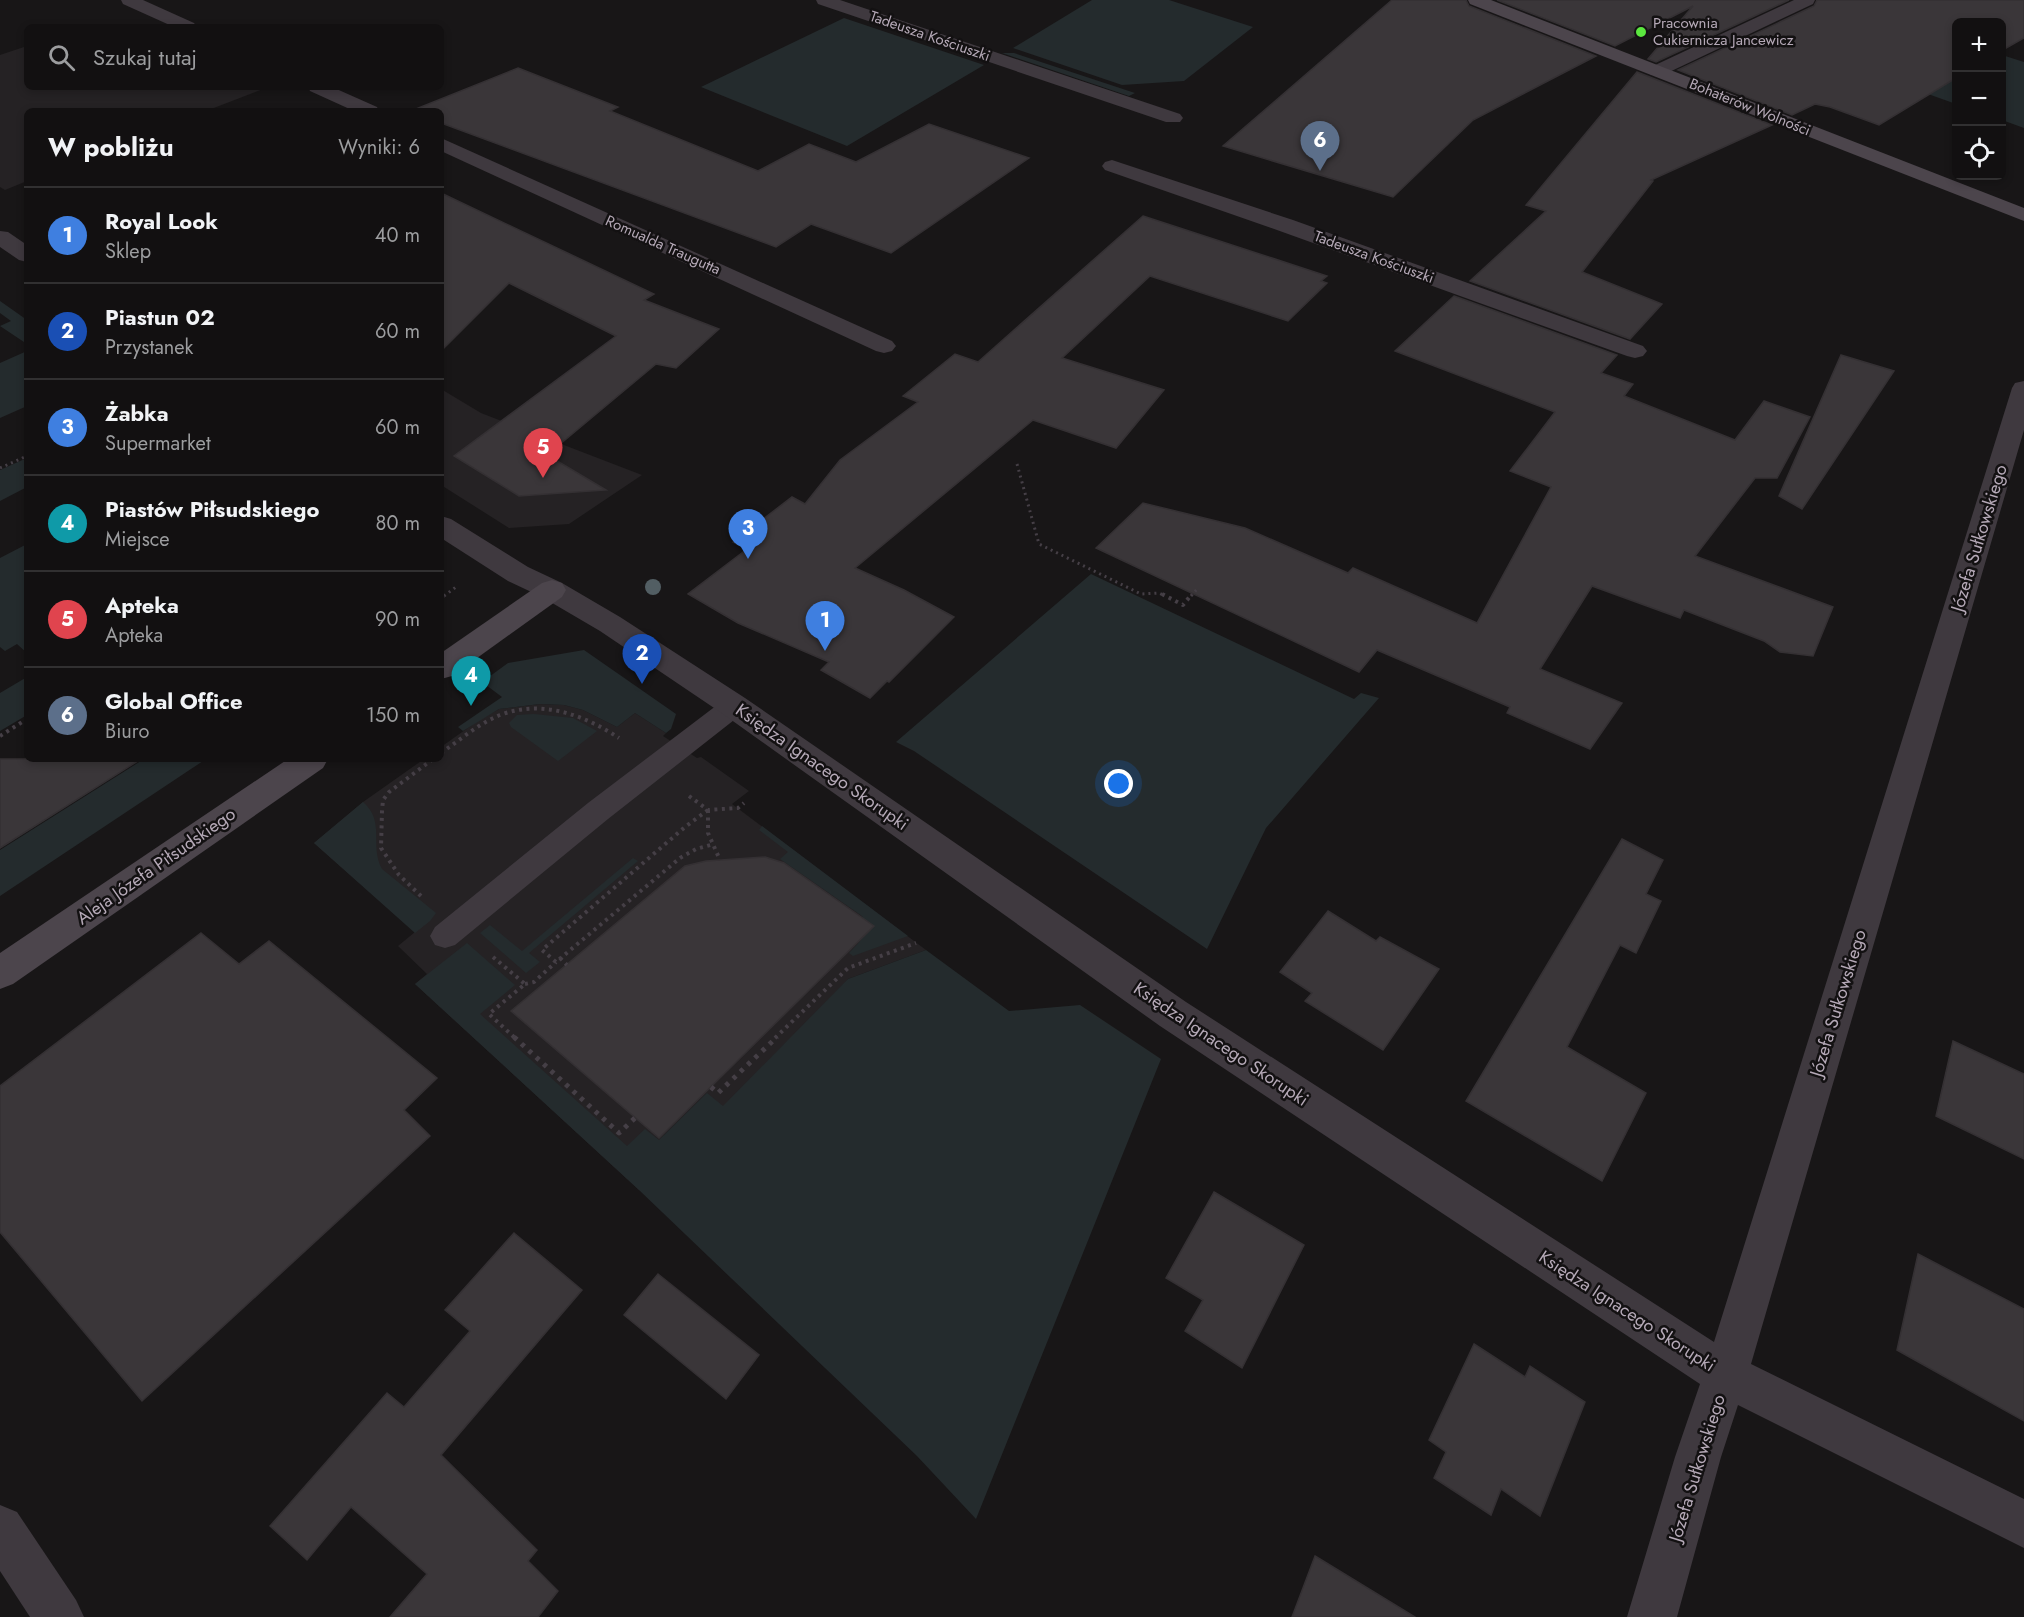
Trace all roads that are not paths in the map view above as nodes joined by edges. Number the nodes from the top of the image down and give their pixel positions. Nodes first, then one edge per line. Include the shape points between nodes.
1 (129, 0) edge
2 (824, 0) edge
3 (1476, 0) edge
4 (1807, 0) edge
5 (181, 24) edge
6 (1657, 71) junction
7 (324, 90) edge
8 (363, 108) edge
9 (1173, 118) dead end
10 (444, 145) edge
11 (1112, 166) dead end
12 (2024, 215) edge
13 (0, 237) edge
14 (24, 253) edge
15 (884, 346) dead end
16 (1635, 351) dead end
17 (2024, 388) edge
18 (444, 527) edge
19 (552, 590) junction
20 (444, 666) edge
21 (734, 706) junction
22 (308, 762) edge
23 (451, 931) road end
24 (0, 973) edge
25 (1726, 1375) junction
26 (2024, 1524) edge
27 (0, 1529) edge
28 (59, 1617) edge
29 (1652, 1617) edge

1 - 5 street
2 - 9 street, Tadeusza Kościuszki
3 - 6 street, Bohaterów Wolności
4 - 6 street
6 - 12 street, Bohaterów Wolności
7 - 8 street
10 - 15 street, Romualda Traugutta
11 - 16 street, Tadeusza Kościuszki
13 - 14 street
17 - 25 street, Józefa Sułkowskiego
18 - 19 street, Księdza Ignacego Skorupki via 518,574
19 - 20 street
19 - 21 street, Księdza Ignacego Skorupki
21 - 23 lane
21 - 25 street, Księdza Ignacego Skorupki via 1173,1014
22 - 24 street, Aleja Józefa Piłsudskiego
25 - 26 street, Księdza Ignacego Skorupki
25 - 29 street, Józefa Sułkowskiego
27 - 28 street

